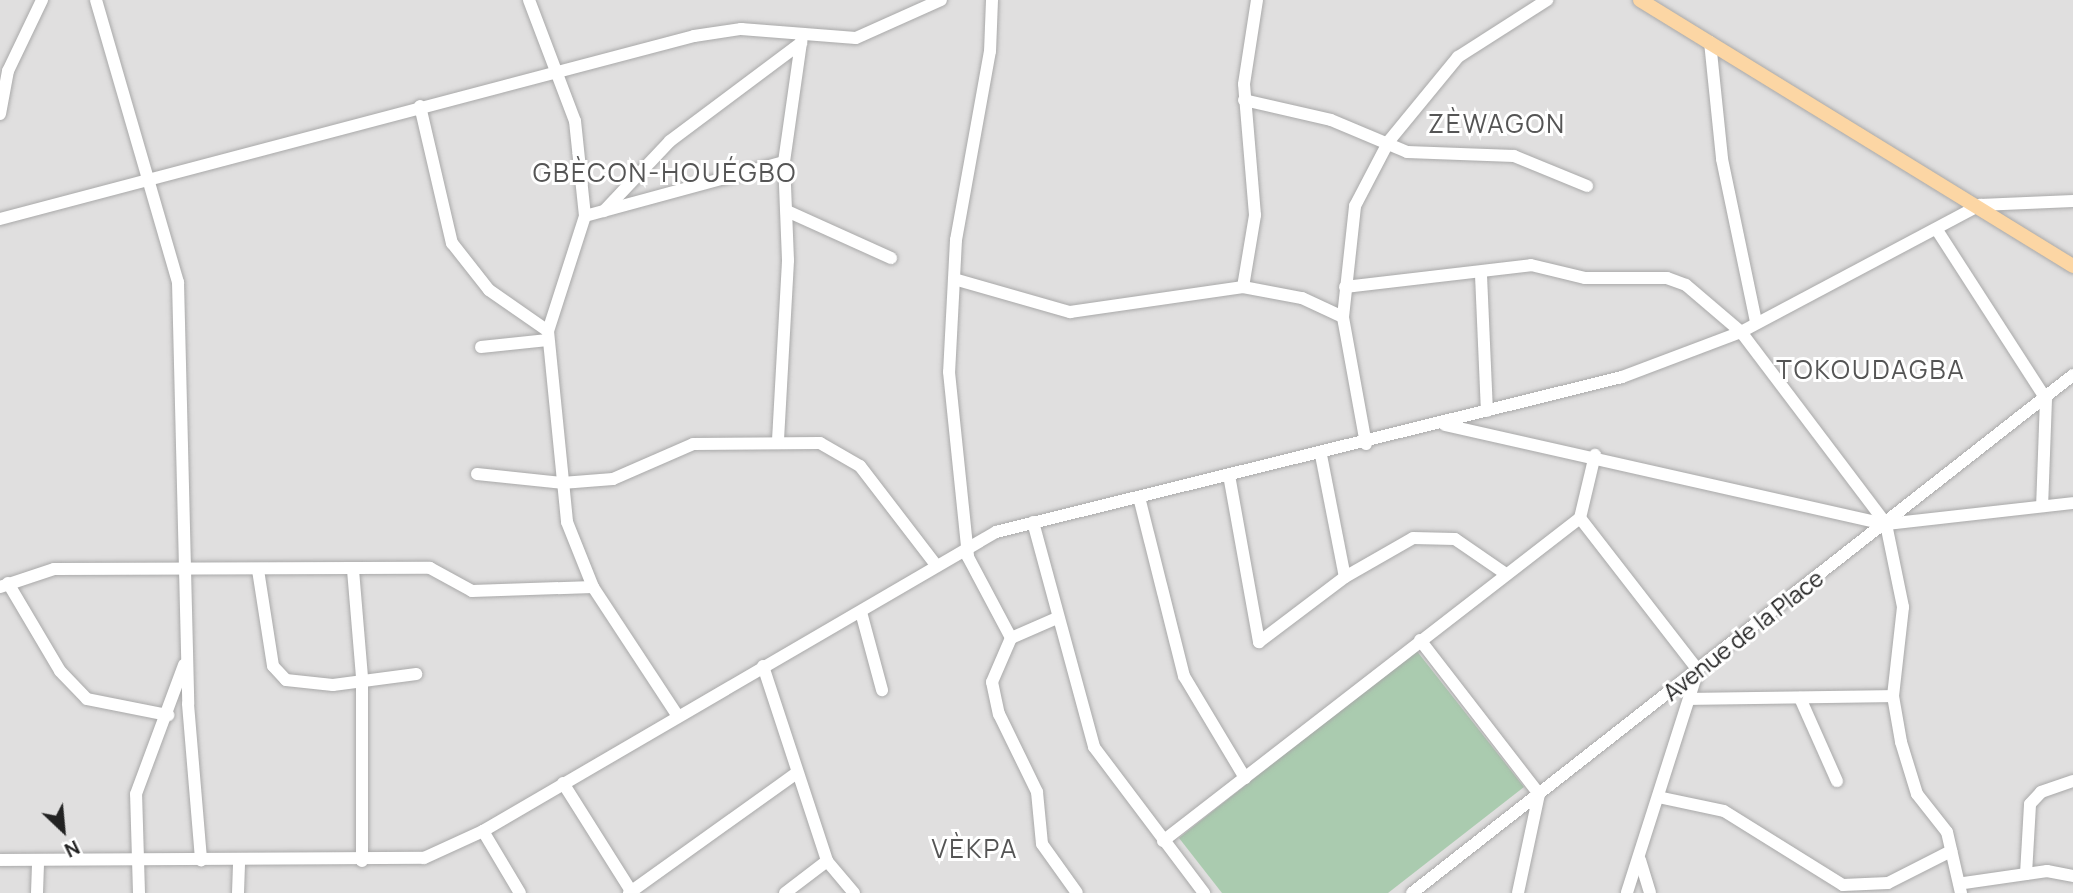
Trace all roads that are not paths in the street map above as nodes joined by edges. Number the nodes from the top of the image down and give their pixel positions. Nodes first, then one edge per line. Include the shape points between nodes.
1 (42, 0) edge
2 (96, 0) edge
3 (529, 0) edge
4 (941, 0) edge
5 (992, 0) edge
6 (1257, 0) edge
7 (1546, 0) edge
8 (1640, 0) edge
9 (801, 39) junction
10 (1710, 42) junction
11 (554, 69) junction
12 (1244, 100) junction
13 (420, 106) junction
14 (0, 114) edge
15 (1389, 141) junction
16 (784, 162) junction
17 (150, 178) junction
18 (1587, 186) dead end
19 (2073, 201) edge
20 (1980, 205) junction
21 (604, 211) junction
22 (789, 212) junction
23 (585, 216) junction
24 (0, 219) edge
25 (1937, 230) junction
26 (891, 258) dead end
27 (2073, 267) edge
28 (1481, 275) junction
29 (954, 279) junction
30 (1243, 287) junction
31 (1345, 287) junction
32 (1343, 317) junction
33 (1756, 322) junction
34 (1741, 332) junction
35 (548, 336) junction
36 (481, 347) dead end
37 (2073, 375) edge
38 (2046, 399) junction
39 (1487, 411) junction
40 (1442, 425) junction
41 (778, 440) junction
42 (1366, 444) junction
43 (1321, 455) junction
44 (1595, 456) junction
45 (477, 474) dead end
46 (1229, 475) junction
47 (562, 483) junction
48 (1139, 497) junction
49 (2073, 503) edge
50 (2042, 506) junction
51 (1580, 518) junction
52 (1033, 522) junction
53 (1886, 524) junction
54 (969, 545) junction
55 (936, 565) junction
56 (188, 570) junction
57 (258, 570) junction
58 (353, 570) junction
59 (1506, 574) junction
60 (1345, 577) junction
61 (4, 585) edge
62 (593, 587) junction
63 (861, 612) junction
64 (1057, 618) junction
65 (1012, 638) junction
66 (1420, 640) junction
67 (187, 655) junction
68 (763, 666) junction
69 (1698, 670) junction
70 (416, 674) dead end
71 (362, 678) junction
72 (882, 690) dead end
73 (1893, 696) junction
74 (1800, 698) junction
75 (1690, 699) junction
76 (168, 715) junction
77 (677, 715) junction
78 (795, 774) junction
79 (1245, 778) junction
80 (1837, 781) dead end
81 (2073, 781) edge
82 (563, 783) junction
83 (1539, 794) junction
84 (1658, 797) junction
85 (483, 831) junction
86 (1163, 841) junction
87 (1951, 851) junction
88 (1640, 855) junction
89 (0, 860) edge
90 (38, 860) junction
91 (140, 860) junction
92 (201, 860) junction
93 (239, 860) junction
94 (362, 860) junction
95 (827, 861) junction
96 (2026, 874) junction
97 (2073, 876) edge
98 (1962, 888) edge
99 (630, 892) edge
100 (37, 893) edge
101 (139, 893) edge
102 (238, 893) edge
103 (520, 893) edge
104 (785, 893) edge
105 (854, 893) edge
106 (1077, 893) edge
107 (1204, 893) edge
108 (1412, 893) edge
109 (1518, 893) edge
110 (1627, 893) edge
111 (1650, 893) edge

1 - 14 street via 8,71
2 - 17 street
3 - 11 street
4 - 9 street via 856,38
5 - 29 street
6 - 12 street
7 - 15 street via 1458,57
8 - 10 main road
9 - 11 street via 723,30
9 - 16 street
9 - 21 street via 670,141
10 - 20 main road
10 - 33 street via 1722,159
11 - 13 street
11 - 23 street via 575,121
12 - 15 street
12 - 30 street via 1255,215
13 - 17 street
13 - 35 street via 452,243 489,290
15 - 18 street via 1429,156 1514,156
15 - 31 street via 1355,206
16 - 21 street
16 - 22 street
17 - 24 street
17 - 56 street via 178,282
19 - 20 street
20 - 25 street
20 - 27 main road
21 - 23 street
22 - 26 street
22 - 41 street
23 - 35 street
25 - 33 street
25 - 38 street
28 - 31 street
28 - 34 street via 1531,265 1585,278 1673,279
28 - 39 street
29 - 30 street via 1070,312
29 - 54 street via 949,372
30 - 32 street via 1302,298
31 - 32 street
32 - 42 street
33 - 34 street
34 - 39 street via 1622,377
34 - 53 street
35 - 36 street
35 - 47 street
37 - 38 street, Avenue de la Place
38 - 50 street
38 - 53 street, Avenue de la Place
39 - 40 street
40 - 42 street
40 - 44 street
41 - 47 street via 693,444 629,476
41 - 55 street via 820,443 852,459
42 - 43 street
43 - 46 street
43 - 60 street
44 - 51 street
44 - 53 street
45 - 47 street
46 - 48 street
46 - 60 street via 1259,642
47 - 62 street via 571,538
48 - 52 street
48 - 79 street via 1184,676
49 - 50 street
50 - 53 street
51 - 59 street
51 - 69 street
52 - 54 street
52 - 64 street
53 - 69 street, Avenue de la Place
53 - 73 street via 1903,607
54 - 55 street
54 - 65 street via 970,561
55 - 63 street
56 - 57 street
56 - 61 street via 54,569
56 - 67 street
57 - 58 street
57 - 71 street via 278,675 333,685
58 - 62 street via 430,568 472,591
58 - 71 street
59 - 60 street via 1472,546 1431,536 1403,541
59 - 66 street
61 - 76 street via 60,671 87,699
62 - 77 street
63 - 68 street
63 - 72 street
64 - 65 street
64 - 86 street via 1094,747
65 - 106 street via 993,669 993,696 1037,792 1042,844
66 - 79 street
66 - 83 street
67 - 76 street
67 - 92 street
68 - 77 street
68 - 78 street
69 - 75 street
69 - 83 street, Avenue de la Place
70 - 71 street
71 - 94 street
73 - 74 street
73 - 87 street via 1913,785 1947,832
74 - 75 street
74 - 80 street
75 - 84 street
76 - 91 street via 136,794
77 - 82 street
78 - 95 street
78 - 99 street
79 - 86 street
81 - 96 street via 2041,792 2030,804
82 - 85 street
82 - 99 street
83 - 108 street, Avenue de la Place
83 - 109 street
84 - 87 street via 1724,811 1843,885 1888,883
84 - 88 street
85 - 94 street via 424,858
85 - 103 street
86 - 107 street
87 - 98 street
88 - 110 street
88 - 111 street
89 - 90 street
90 - 91 street
90 - 100 street
91 - 92 street
91 - 101 street
92 - 93 street
93 - 94 street
93 - 102 street
95 - 104 street
95 - 105 street
96 - 97 street
96 - 98 street

